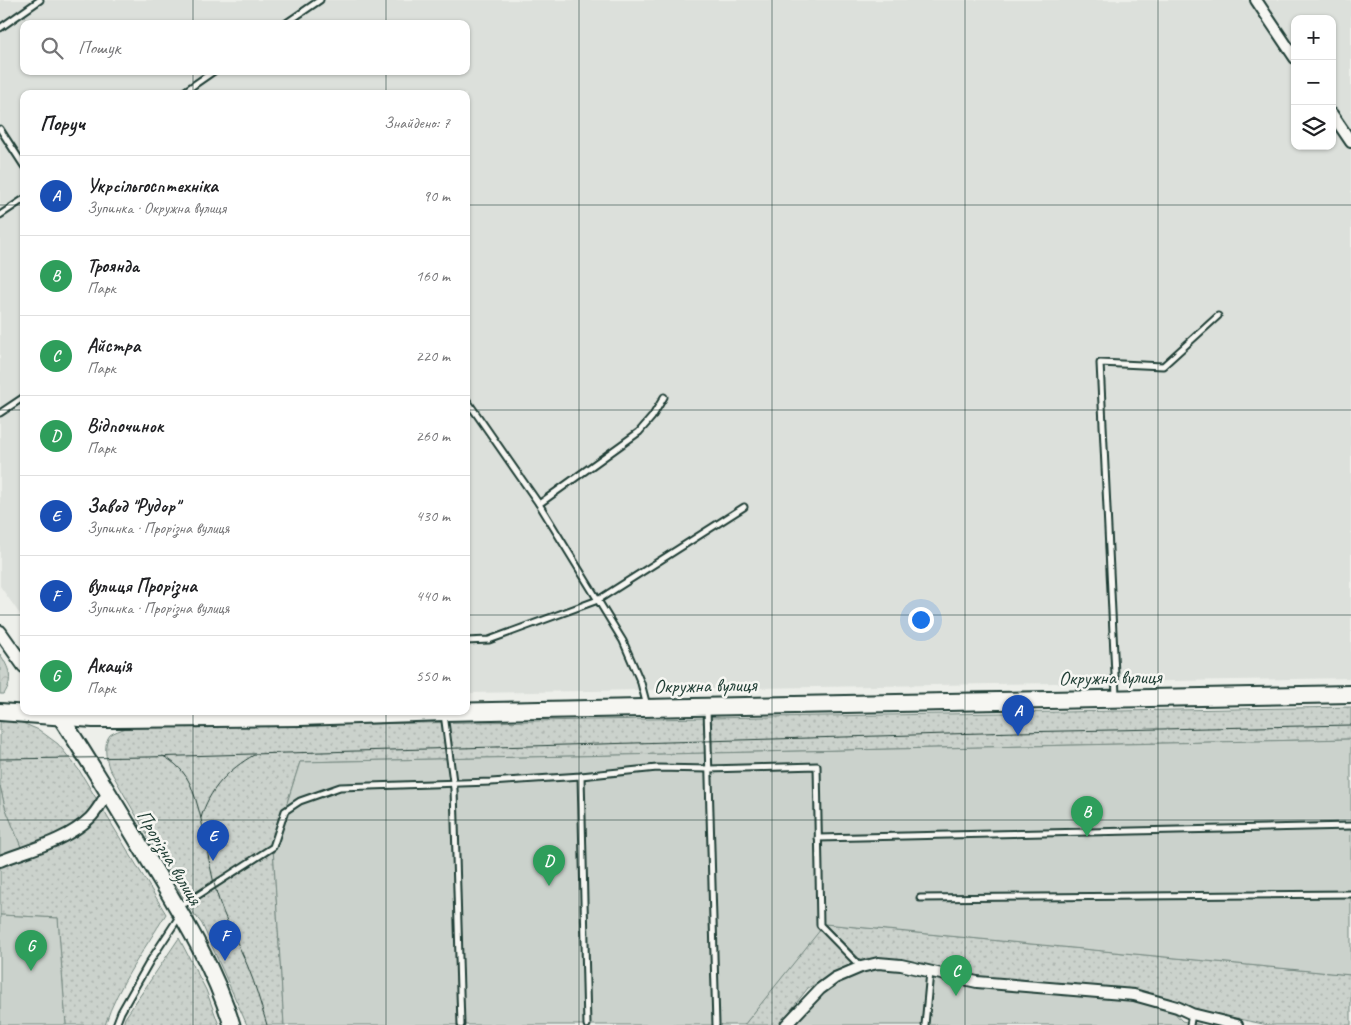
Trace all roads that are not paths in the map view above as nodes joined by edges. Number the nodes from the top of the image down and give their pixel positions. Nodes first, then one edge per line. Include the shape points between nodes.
1 (40, 0) edge
2 (320, 0) edge
3 (1256, 0) edge
4 (291, 20) edge
5 (0, 28) edge
6 (1291, 52) edge
7 (208, 75) edge
8 (186, 90) edge
9 (1336, 120) edge
10 (0, 129) edge
11 (1351, 142) edge
12 (20, 160) edge
13 (20, 202) edge
14 (0, 215) edge
15 (1218, 316) dead end
16 (664, 397) dead end
17 (20, 400) edge
18 (470, 405) edge
19 (0, 413) edge
20 (539, 504) junction
21 (744, 508) dead end
22 (598, 600) junction
23 (0, 632) edge
24 (470, 641) edge
25 (20, 660) edge
26 (1351, 694) edge
27 (1116, 698) junction
28 (707, 706) junction
29 (647, 708) junction
30 (470, 711) edge
31 (0, 712) edge
32 (20, 713) edge
33 (59, 715) edge
34 (68, 715) edge
35 (335, 715) edge
36 (444, 715) edge
37 (709, 769) junction
38 (581, 776) junction
39 (453, 782) junction
40 (108, 793) junction
41 (1351, 826) edge
42 (818, 838) junction
43 (0, 860) edge
44 (1351, 894) edge
45 (920, 898) dead end
46 (179, 910) junction
47 (861, 966) junction
48 (930, 972) junction
49 (1192, 1014) junction
50 (116, 1025) edge
51 (232, 1025) edge
52 (461, 1025) edge
53 (587, 1025) edge
54 (716, 1025) edge
55 (786, 1025) edge
56 (925, 1025) edge
57 (1190, 1025) edge
58 (1237, 1025) edge

1 - 5 lane
2 - 4 lane
3 - 6 street
7 - 8 lane
9 - 11 street
10 - 12 lane
13 - 14 lane
15 - 27 lane via 1163,366 1100,364
16 - 20 lane via 640,432
17 - 19 lane
18 - 20 lane
20 - 22 lane
21 - 22 lane
22 - 24 lane via 489,640
22 - 29 lane via 632,659
23 - 25 street
26 - 27 main road, Окружна вулиця
27 - 28 main road, Окружна вулиця
28 - 29 main road, Окружна вулиця
28 - 37 lane
29 - 30 main road, Окружна вулиця
31 - 32 main road, Окружна вулиця
33 - 40 main road, Прорізна вулиця
34 - 35 main road, Окружна вулиця via 109,719
36 - 39 lane
37 - 38 lane via 657,768
37 - 42 lane via 817,766
37 - 54 lane
38 - 39 lane
38 - 53 lane
39 - 46 lane via 340,786 300,801 285,811 273,848
39 - 52 lane
40 - 43 street via 90,817 68,834
40 - 46 main road, Прорізна вулиця
41 - 42 lane
42 - 47 lane via 820,924
44 - 45 lane
46 - 50 lane
46 - 51 main road, Прорізна вулиця via 217,981
47 - 48 street via 878,963 902,965
47 - 55 street via 820,989
48 - 49 street via 976,982 1134,995
48 - 56 lane
49 - 57 lane
49 - 58 street

